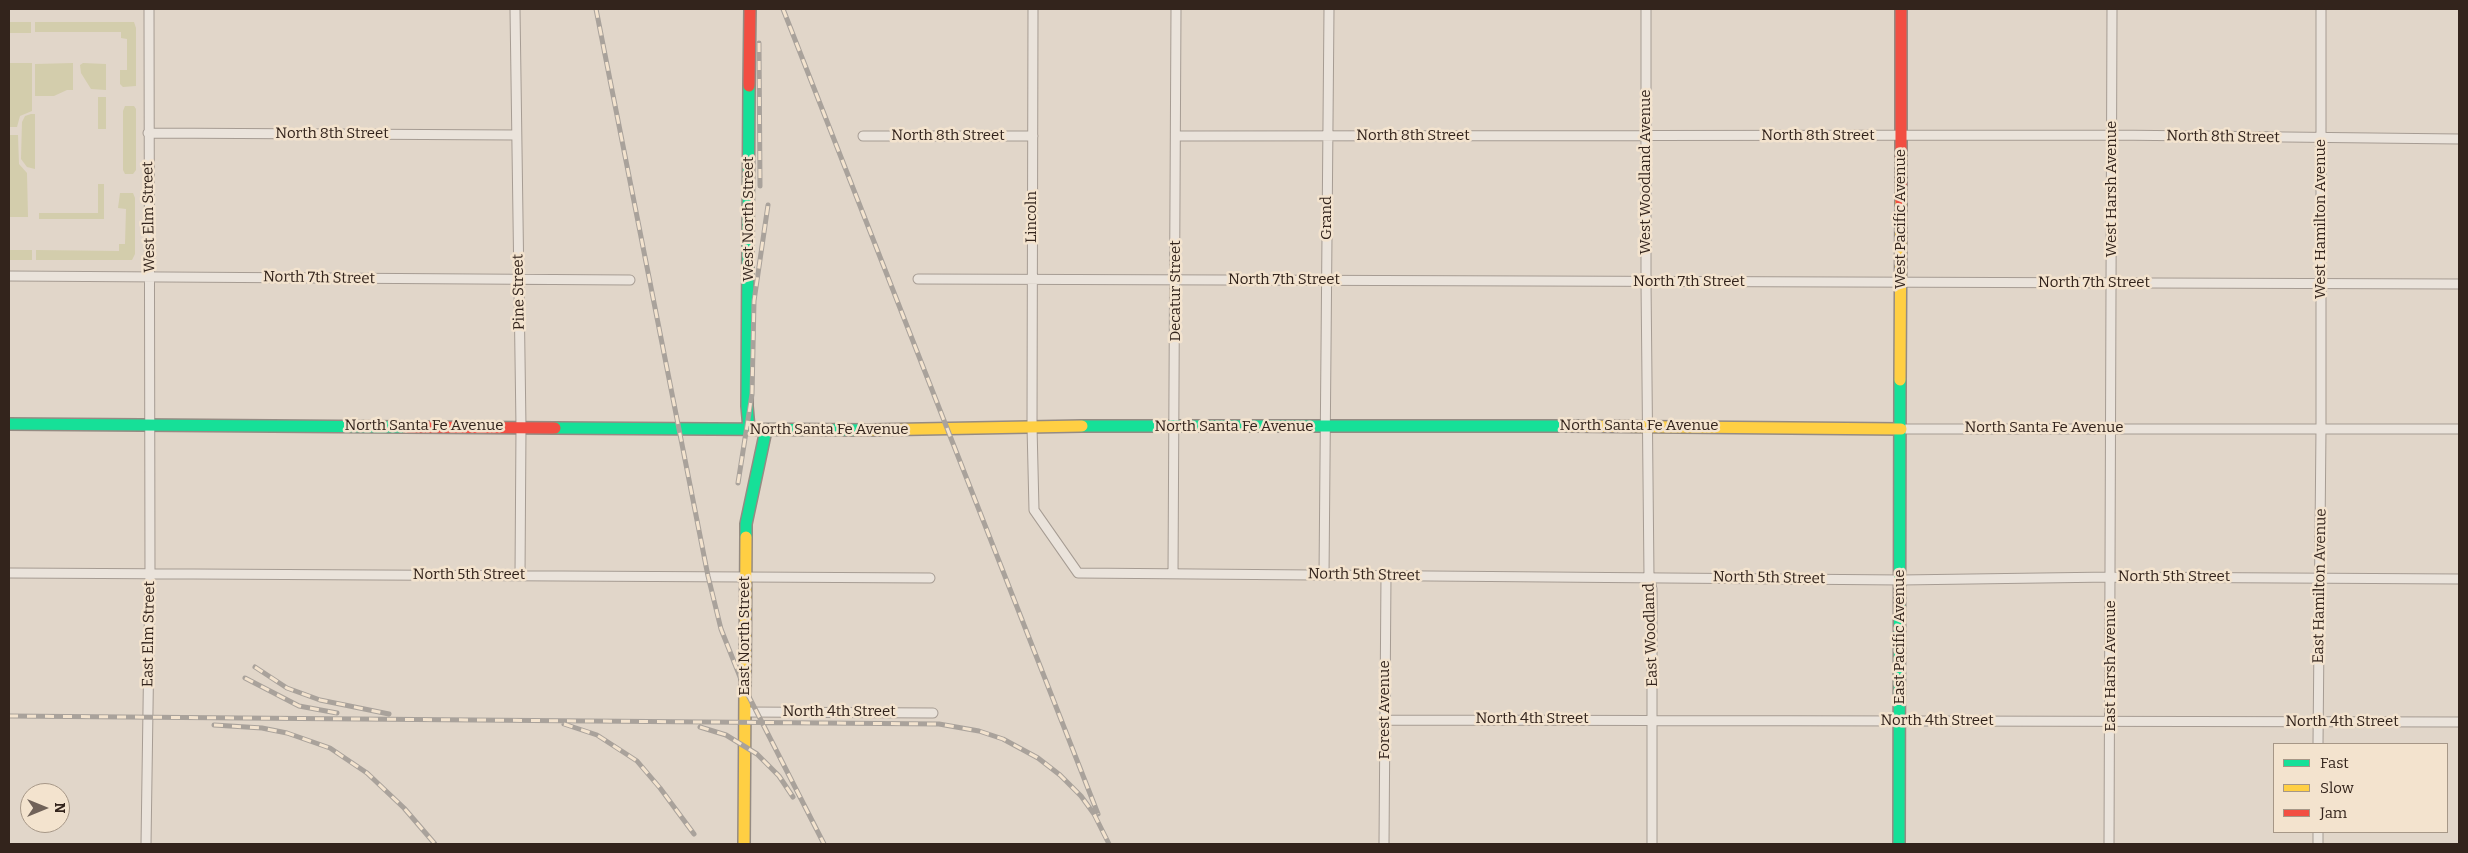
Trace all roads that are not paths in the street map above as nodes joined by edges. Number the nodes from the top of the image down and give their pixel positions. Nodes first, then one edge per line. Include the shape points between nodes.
1 (149, 9) edge
2 (515, 9) edge
3 (750, 9) edge
4 (1034, 9) edge
5 (1176, 9) edge
6 (1328, 9) edge
7 (1646, 9) edge
8 (1902, 9) edge
9 (2112, 9) edge
10 (2321, 9) edge
11 (148, 133) junction
12 (516, 135) junction
13 (1901, 135) junction
14 (2112, 135) junction
15 (863, 136) dead end
16 (1033, 136) junction
17 (1176, 136) junction
18 (1646, 136) junction
19 (1328, 137) junction
20 (2321, 139) junction
21 (2459, 139) edge
22 (9, 276) edge
23 (150, 276) junction
24 (519, 279) junction
25 (918, 279) dead end
26 (630, 280) dead end
27 (1032, 280) junction
28 (1176, 280) junction
29 (1326, 280) junction
30 (1646, 282) junction
31 (1901, 282) junction
32 (2111, 283) junction
33 (2321, 284) junction
34 (2459, 284) edge
35 (9, 424) edge
36 (148, 424) junction
37 (1032, 426) junction
38 (1174, 426) junction
39 (1647, 426) junction
40 (521, 427) junction
41 (1326, 427) junction
42 (2112, 428) junction
43 (2321, 428) junction
44 (749, 429) junction
45 (1901, 429) junction
46 (2459, 429) edge
47 (766, 430) junction
48 (9, 573) edge
49 (1078, 573) joint
50 (150, 574) junction
51 (1173, 574) junction
52 (1324, 574) junction
53 (520, 575) junction
54 (1386, 575) junction
55 (1649, 576) junction
56 (746, 577) junction
57 (2111, 577) junction
58 (930, 578) dead end
59 (2320, 578) junction
60 (2459, 579) edge
61 (1900, 580) junction
62 (745, 712) junction
63 (933, 713) dead end
64 (1653, 719) junction
65 (1385, 720) junction
66 (1900, 721) junction
67 (2111, 721) junction
68 (2318, 722) junction
69 (2459, 722) edge
70 (2318, 743) edge
71 (146, 844) edge
72 (744, 844) edge
73 (1384, 844) edge
74 (1652, 844) edge
75 (1900, 844) edge
76 (2109, 844) edge

1 - 11 street, West Elm Street
2 - 12 street, Pine Street
3 - 44 main road, West North Street
4 - 16 street, Lincoln
5 - 17 street, Decatur Street
6 - 19 street, Grand
7 - 18 street, West Woodland Avenue
8 - 13 main road, West Pacific Avenue
9 - 14 street, West Harsh Avenue
10 - 20 street, West Hamilton Avenue
11 - 12 street, North 8th Street
11 - 23 street, West Elm Street
12 - 24 street, Pine Street
13 - 14 street, North 8th Street
13 - 18 street, North 8th Street
13 - 31 main road, West Pacific Avenue
14 - 20 street, North 8th Street
14 - 32 street, West Harsh Avenue
15 - 16 street, North 8th Street
16 - 27 street, Lincoln
17 - 19 street, North 8th Street
17 - 28 street, Decatur Street
18 - 19 street, North 8th Street
18 - 30 street, West Woodland Avenue
19 - 29 street, Grand
20 - 21 street, North 8th Street
20 - 33 street, West Hamilton Avenue
22 - 23 street, North 7th Street
23 - 24 street, North 7th Street
23 - 36 street, West Elm Street
24 - 26 street, North 7th Street
24 - 40 street, Pine Street
25 - 27 street, North 7th Street
27 - 28 street, North 7th Street
27 - 37 street, Lincoln
28 - 29 street, North 7th Street
28 - 38 street, Decatur Street
29 - 30 street, North 7th Street
29 - 41 street, Grand
30 - 31 street, North 7th Street
30 - 39 street, West Woodland Avenue
31 - 32 street, North 7th Street
31 - 45 main road, West Pacific Avenue
32 - 33 street, North 7th Street
32 - 42 street, West Harsh Avenue
33 - 34 street, North 7th Street
33 - 43 street, West Hamilton Avenue
35 - 36 main road, North Santa Fe Avenue
36 - 40 main road, North Santa Fe Avenue
36 - 50 street, East Elm Street
37 - 38 main road, North Santa Fe Avenue
37 - 47 main road, North Santa Fe Avenue via 955,430
37 - 49 street, Lincoln via 1034,510
38 - 41 main road, North Santa Fe Avenue
38 - 51 street, Decatur Street
39 - 41 main road, North Santa Fe Avenue
39 - 45 main road, North Santa Fe Avenue
39 - 55 street, East Woodland
40 - 44 main road, North Santa Fe Avenue
40 - 53 street, Pine Street
41 - 52 street, Grand
42 - 43 street, North Santa Fe Avenue
42 - 45 street, North Santa Fe Avenue
42 - 57 street, East Harsh Avenue
43 - 46 street, North Santa Fe Avenue
43 - 59 street, East Hamilton Avenue
44 - 47 main road, North Santa Fe Avenue
45 - 61 main road, East Pacific Avenue
47 - 56 main road, East North Street via 746,524
48 - 50 street, North 5th Street
49 - 51 street, North 5th Street
50 - 53 street, North 5th Street
50 - 71 street, East Elm Street
51 - 52 street, North 5th Street
52 - 54 street, North 5th Street
53 - 56 street, North 5th Street
54 - 55 street, North 5th Street
54 - 65 street, Forest Avenue
55 - 61 street, North 5th Street
55 - 64 street, East Woodland via 1652,589
56 - 58 street, North 5th Street
56 - 62 main road, East North Street
57 - 59 street, North 5th Street
57 - 61 street, North 5th Street
57 - 67 street, East Harsh Avenue
59 - 60 street, North 5th Street
59 - 68 street, East Hamilton Avenue
61 - 66 main road, East Pacific Avenue
62 - 63 street, North 4th Street
62 - 72 main road, East North Street
64 - 65 street, North 4th Street
64 - 66 street, North 4th Street
64 - 74 street, East Woodland
65 - 73 street, Forest Avenue
66 - 67 street, North 4th Street
66 - 75 main road, East Pacific Avenue
67 - 68 street, North 4th Street
67 - 76 street, East Harsh Avenue
68 - 69 street, North 4th Street
68 - 70 street, East Hamilton Avenue

